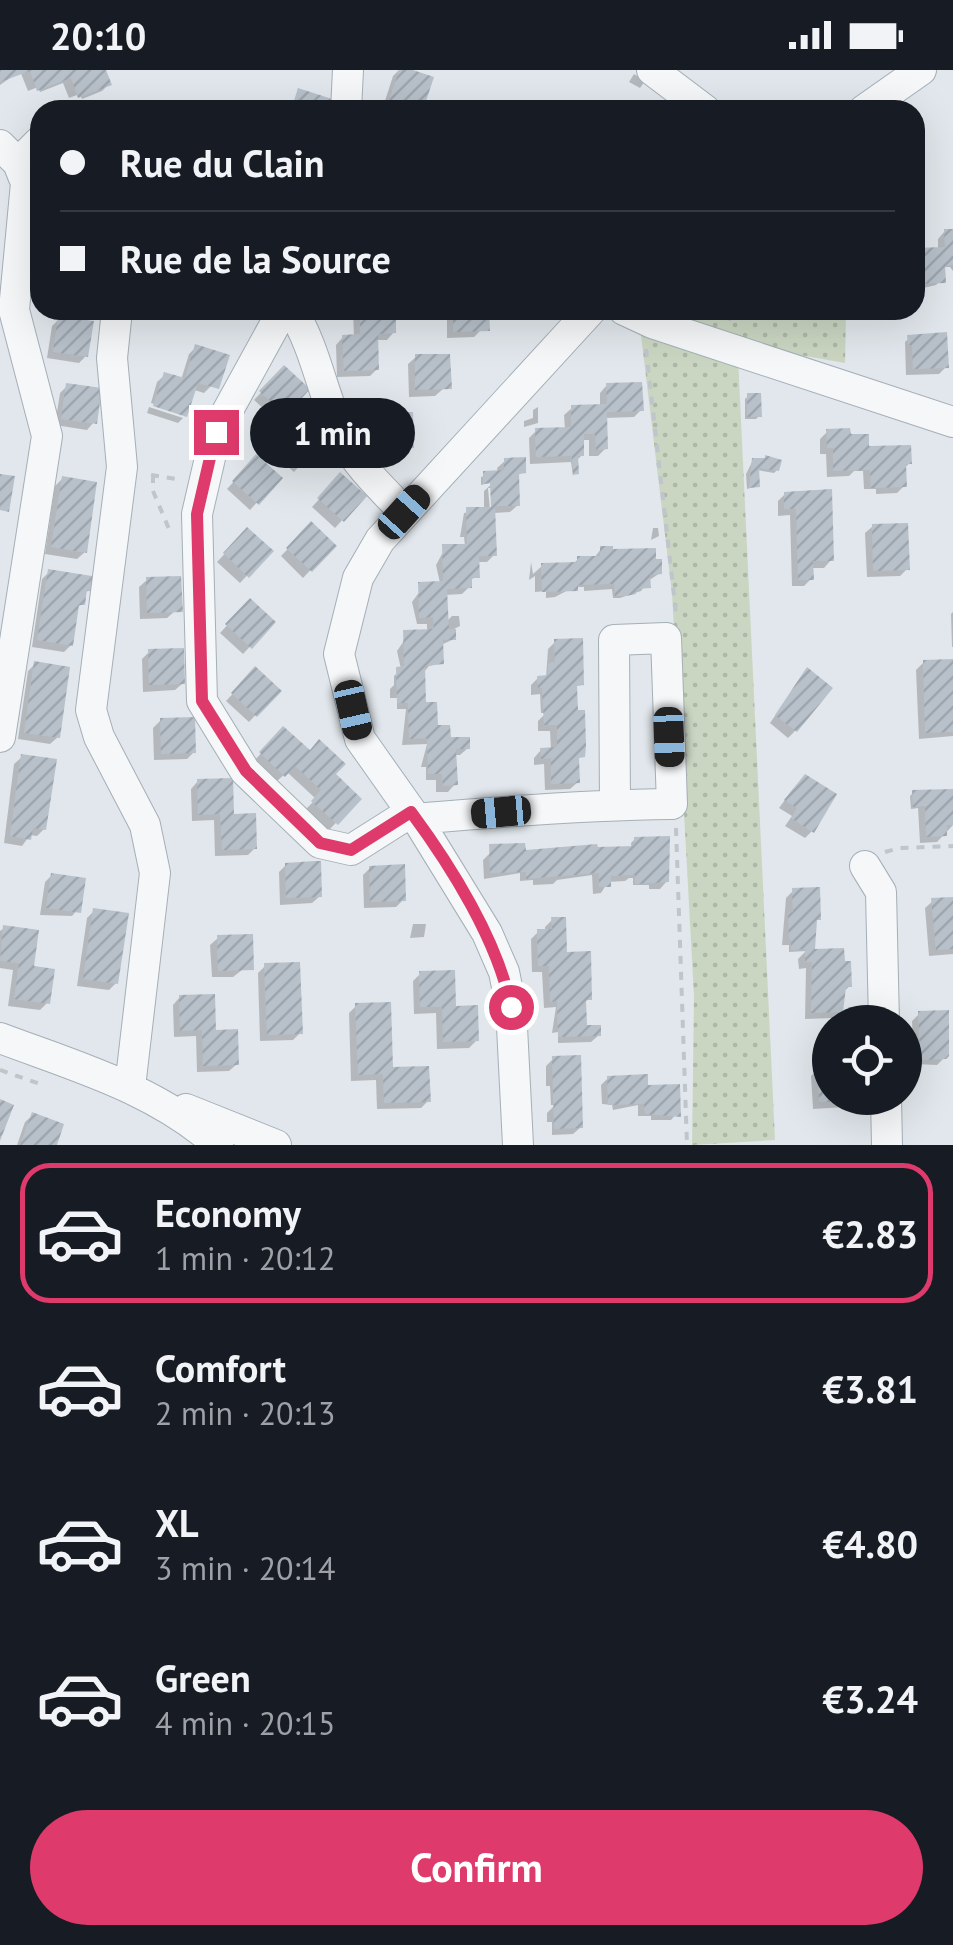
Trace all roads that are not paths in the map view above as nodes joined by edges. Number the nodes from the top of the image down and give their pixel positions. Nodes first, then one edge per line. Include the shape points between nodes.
1 (348, 70) edge
2 (652, 70) edge
3 (916, 72) edge
4 (346, 100) edge
5 (691, 100) edge
6 (878, 100) edge
7 (9, 154) edge
8 (116, 320) edge
9 (278, 320) edge
10 (298, 320) edge
11 (582, 320) edge
12 (649, 320) edge
13 (953, 422) edge
14 (404, 512) junction
15 (0, 737) edge
16 (615, 804) junction
17 (416, 818) junction
18 (865, 866) road end
19 (884, 1005) edge
20 (0, 1038) edge
21 (141, 1092) junction
22 (886, 1115) edge
23 (218, 1145) edge
24 (276, 1145) edge
25 (518, 1145) edge
26 (887, 1145) edge

1 - 4 street
2 - 5 street
3 - 6 street
7 - 15 street via 26,183 14,310 46,436
8 - 21 street via 112,358 122,467 91,710 98,737 145,824 155,873
9 - 17 street via 216,432 197,514 202,701 246,771 320,843 351,850
10 - 14 street via 344,440
11 - 14 street
12 - 13 street
14 - 17 street via 358,578 340,654 360,738
16 - 16 street via 672,804 666,638 614,640
16 - 17 street
17 - 25 street via 504,972
18 - 19 street via 881,892
20 - 21 street
21 - 23 street
21 - 24 street
22 - 26 street

